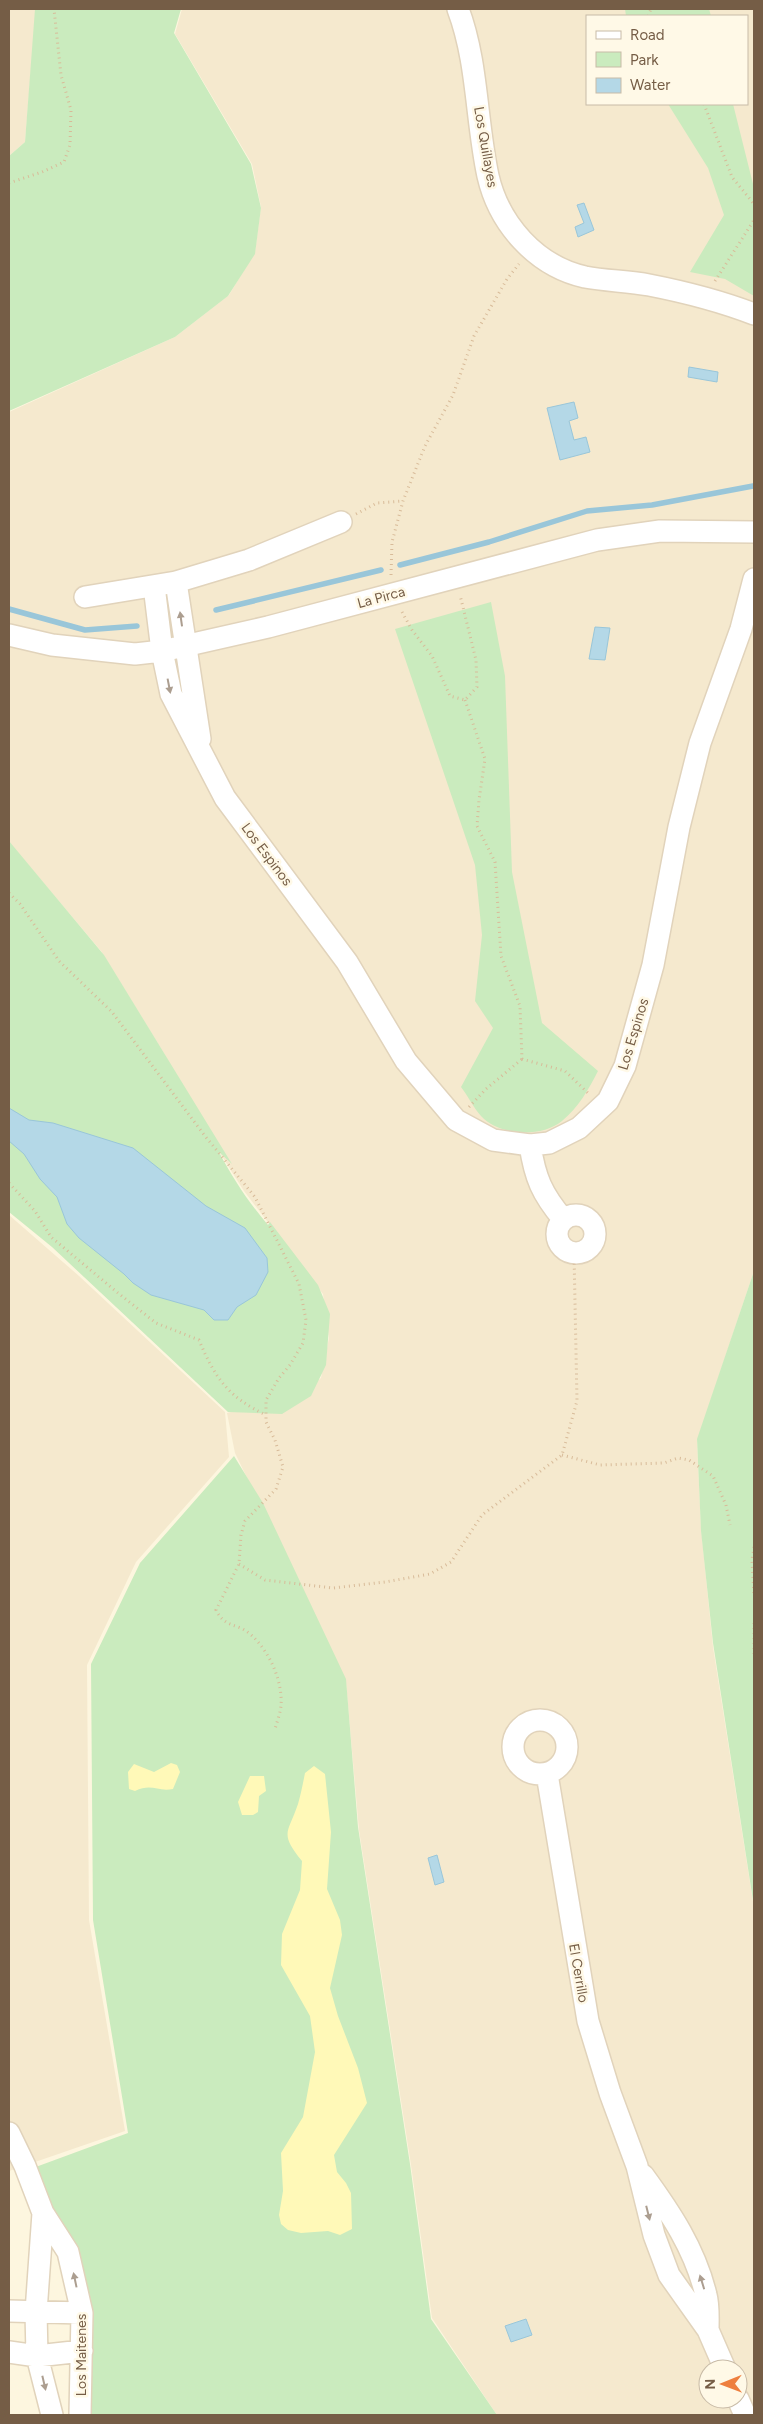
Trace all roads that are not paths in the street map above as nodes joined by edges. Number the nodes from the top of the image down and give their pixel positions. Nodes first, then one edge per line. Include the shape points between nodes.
1 (458, 9) edge
2 (754, 314) edge
3 (341, 522) road end
4 (754, 532) edge
5 (754, 579) edge
6 (176, 582) junction
7 (154, 586) junction
8 (85, 597) dead end
9 (754, 605) edge
10 (741, 629) junction
11 (9, 635) edge
12 (185, 647) junction
13 (162, 651) junction
14 (201, 754) junction
15 (530, 1145) junction
16 (563, 1219) junction
17 (547, 1774) dead end
18 (9, 2133) edge
19 (637, 2166) junction
20 (42, 2213) junction
21 (9, 2312) edge
22 (36, 2312) junction
23 (82, 2313) junction
24 (708, 2330) junction
25 (82, 2351) junction
26 (9, 2352) edge
27 (37, 2356) junction
28 (721, 2359) edge
29 (52, 2415) edge
30 (80, 2415) edge

1 - 2 street, Los Quillayes via 471,64 491,184 507,222 531,250 560,268 585,277 644,284 708,298
3 - 6 street via 249,560
4 - 12 street, La Pirca via 660,531 597,540
5 - 10 street, Los Espinos
6 - 7 street
12 -> 6 street, Los Espinos
7 - 8 street
7 - 13 street, Los Espinos
9 - 10 street, Los Espinos
10 - 15 street, Los Espinos via 700,743 679,827 653,965 625,1066 608,1101 579,1128 549,1143
11 - 13 street, La Pirca via 61,646 135,654
12 - 13 street, La Pirca
12 - 14 street, Los Espinos
13 -> 14 street, Los Espinos via 171,694
14 - 15 street, Los Espinos via 225,798 347,962 406,1061 456,1120 493,1140
15 - 16 street via 540,1187
16 - 16 street via 581,1215 592,1222 594,1241 591,1246 580,1253 567,1252 558,1243 557,1230
17 - 19 street, El Cerrillo via 588,2021
18 - 20 street, Los Maitenes
19 -> 24 street, El Cerrillo via 654,2235 669,2275
24 -> 19 street, El Cerrillo via 706,2297 693,2254 672,2215
20 - 22 street, Los Maitenes
23 -> 20 street, Los Maitenes via 68,2252
21 - 22 street
22 - 23 street
22 - 27 street, Los Maitenes
23 - 25 street, Los Maitenes
24 - 28 street, El Cerrillo
25 - 27 street
25 - 30 street, Los Maitenes
26 - 27 street
27 -> 29 street, Los Maitenes

